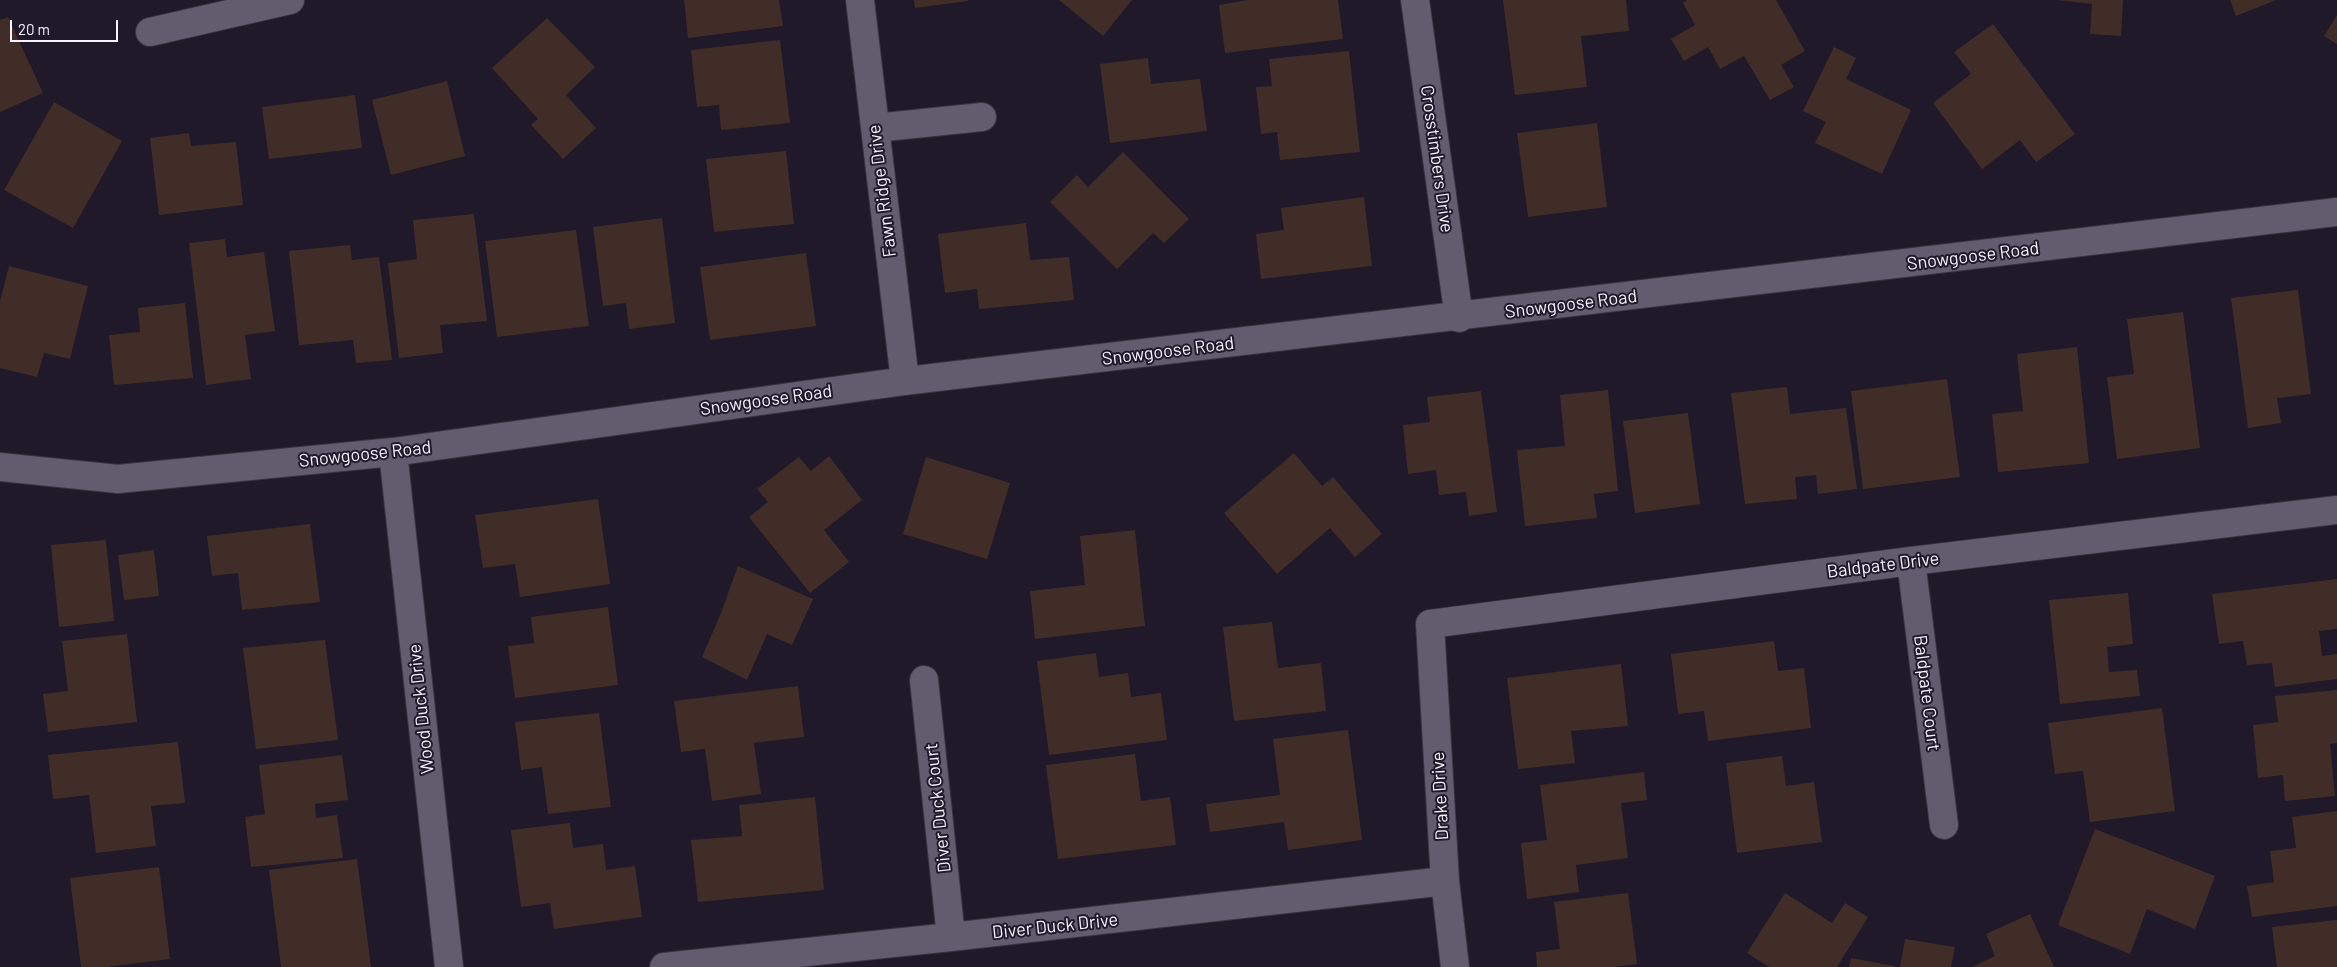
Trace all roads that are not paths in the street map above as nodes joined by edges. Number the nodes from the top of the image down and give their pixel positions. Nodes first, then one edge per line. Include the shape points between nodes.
1 (290, 0) edge
2 (860, 0) edge
3 (1415, 0) edge
4 (150, 32) dead end
5 (982, 116) dead end
6 (875, 128) junction
7 (2337, 212) edge
8 (1459, 318) junction
9 (905, 382) junction
10 (393, 452) junction
11 (0, 467) edge
12 (2337, 510) edge
13 (1911, 561) junction
14 (1430, 624) joint
15 (924, 680) dead end
16 (1944, 826) dead end
17 (1445, 881) junction
18 (951, 937) junction
19 (449, 967) edge
20 (664, 967) edge
21 (1456, 967) edge

1 - 4 street
2 - 6 street, Fawn Ridge Drive
3 - 8 street, Crosstimbers Drive
5 - 6 street
6 - 9 street, Fawn Ridge Drive
7 - 8 street, Snowgoose Road
8 - 9 street, Snowgoose Road
9 - 10 street, Snowgoose Road
10 - 11 street, Snowgoose Road via 118,479
10 - 19 street, Wood Duck Drive
12 - 13 street, Baldpate Drive
13 - 14 street, Baldpate Drive
13 - 16 street, Baldpate Court
14 - 17 street, Drake Drive
15 - 18 street, Diver Duck Court
17 - 18 street, Diver Duck Drive
17 - 21 street, Drake Drive
18 - 20 street, Diver Duck Drive

